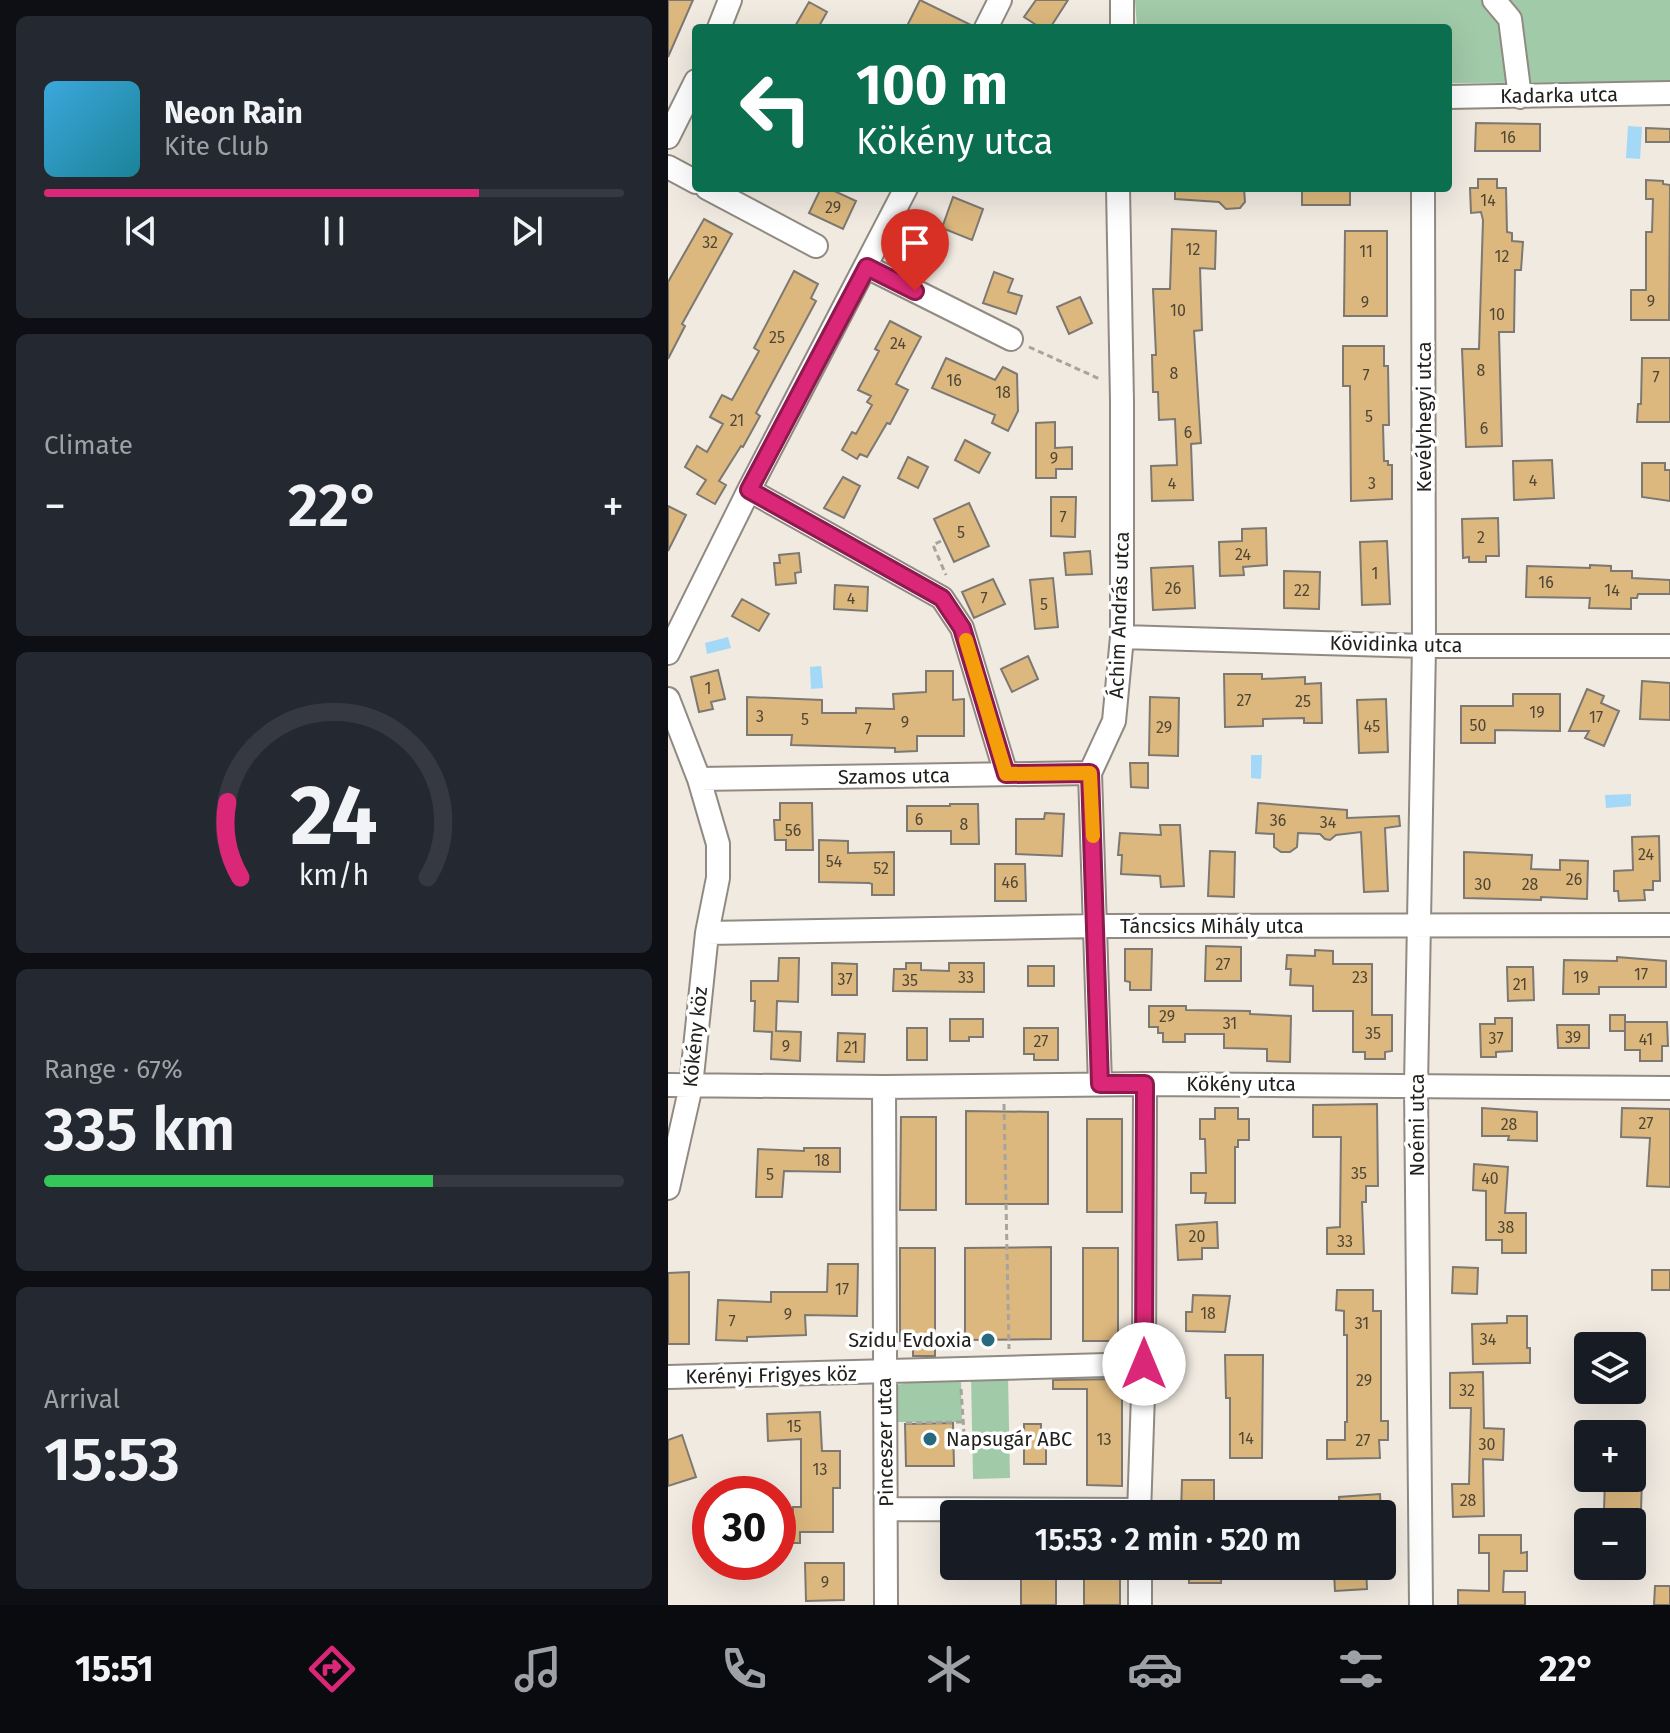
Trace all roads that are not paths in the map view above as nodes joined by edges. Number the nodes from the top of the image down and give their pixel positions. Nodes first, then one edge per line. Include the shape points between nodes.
1 (730, 0) edge
2 (1000, 0) edge
3 (1122, 0) edge
4 (1494, 0) edge
5 (721, 24) edge
6 (988, 24) edge
7 (1122, 24) edge
8 (692, 89) edge
9 (1670, 93) edge
10 (1452, 97) edge
11 (1520, 97) junction
12 (668, 137) edge
13 (668, 167) edge
14 (692, 180) edge
15 (715, 192) edge
16 (904, 192) edge
17 (1118, 192) edge
18 (1423, 192) edge
19 (816, 246) dead end
20 (867, 267) junction
21 (1011, 339) road end
22 (749, 490) junction
23 (1122, 637) junction
24 (1424, 646) junction
25 (1670, 646) edge
26 (668, 653) edge
27 (668, 699) edge
28 (1090, 773) junction
29 (1006, 774) junction
30 (699, 779) junction
31 (1670, 925) edge
32 (1097, 926) junction
33 (1420, 926) junction
34 (707, 933) junction
35 (1100, 1084) junction
36 (1145, 1084) junction
37 (668, 1085) edge
38 (691, 1086) junction
39 (1416, 1086) junction
40 (884, 1087) junction
41 (1670, 1088) edge
42 (668, 1188) edge
43 (1144, 1364) junction
44 (880, 1372) junction
45 (668, 1377) edge
46 (1139, 1500) edge
47 (886, 1509) junction
48 (940, 1510) edge
49 (1140, 1580) edge
50 (886, 1605) edge
51 (1140, 1605) edge
52 (1421, 1605) edge

1 - 5 street
2 - 6 street
3 - 7 street
4 - 11 street via 1510,19
8 - 12 street
9 - 11 street, Kadarka utca
10 - 11 street, Kadarka utca
13 - 14 street
15 - 19 street
16 - 20 street
17 - 23 street, Áchim András utca
18 - 24 street, Kevélyhegyi utca
20 - 21 street
20 - 22 street
22 - 26 street
22 - 29 street via 942,598 962,628
23 - 24 street, Kövidinka utca
23 - 28 street, Áchim András utca via 1114,721
24 - 25 street, Kövidinka utca
24 - 33 street, Noémi utca
27 - 30 street, Kökény köz
28 - 29 street, Szamos utca
28 - 32 street, Áchim András utca
29 - 30 street, Szamos utca
30 - 34 street, Kökény köz via 718,844 718,878
31 - 33 street, Táncsics Mihály utca
32 - 33 street, Táncsics Mihály utca
32 - 34 street, Táncsics Mihály utca
32 - 35 street, Áchim András utca
33 - 39 street, Noémi utca
34 - 38 street, Kökény köz
35 - 36 street, Kökény utca
35 - 40 street, Kökény utca
36 - 39 street, Kökény utca
36 - 43 street
37 - 38 street, Kökény utca
38 - 40 street, Kökény utca
38 - 42 street, Kökény köz
39 - 41 street, Kökény utca
39 - 52 street, Noémi utca
40 - 44 street, Pinceszer utca
43 - 44 street, Kerényi Frigyes köz
43 - 46 street
44 - 45 street, Kerényi Frigyes köz
44 - 47 street, Pinceszer utca
47 - 48 street
47 - 50 street, Pinceszer utca
49 - 51 street

